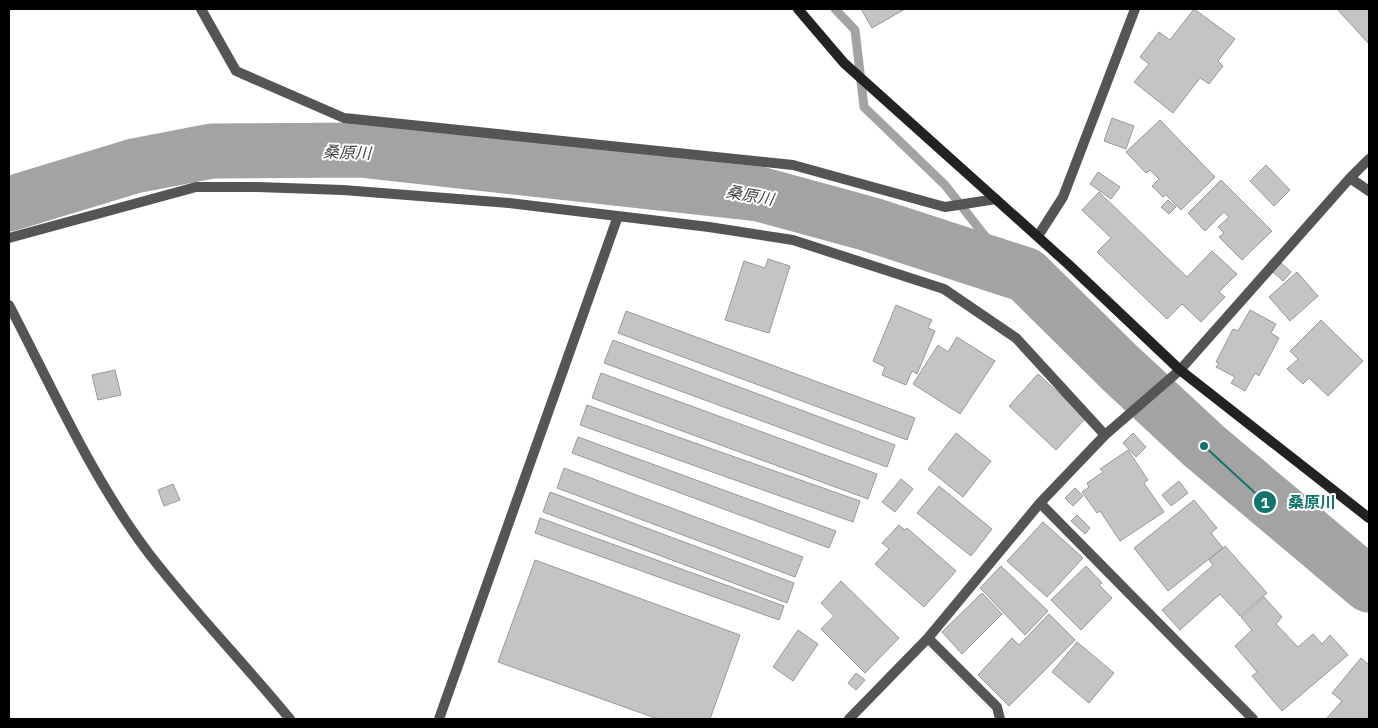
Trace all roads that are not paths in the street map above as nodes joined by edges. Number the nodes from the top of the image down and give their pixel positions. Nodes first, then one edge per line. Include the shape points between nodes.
1 (201, 9) edge
2 (798, 9) edge
3 (1135, 9) edge
4 (1369, 159) edge
5 (1350, 178) junction
6 (1369, 191) edge
7 (996, 199) junction
8 (618, 216) junction
9 (1038, 236) junction
10 (9, 238) edge
11 (9, 304) edge
12 (1180, 370) junction
13 (1105, 435) junction
14 (1040, 503) junction
15 (1369, 518) edge
16 (928, 638) junction
17 (290, 719) edge
18 (439, 719) edge
19 (849, 719) edge
20 (1000, 719) edge
21 (1253, 719) edge

1 - 7 street via 236,71 344,118 793,164 945,207
2 - 7 street via 844,63
3 - 9 street via 1062,197
4 - 5 street
5 - 6 street
5 - 12 street
7 - 9 street
8 - 10 street via 420,195 324,189 196,187
8 - 13 street via 793,240 944,290 1016,338
8 - 18 street
9 - 12 street
11 - 17 street via 102,483 149,554 206,625
12 - 13 street
12 - 15 street
13 - 14 street
14 - 16 street
14 - 21 street
16 - 19 street
16 - 20 street via 997,708

